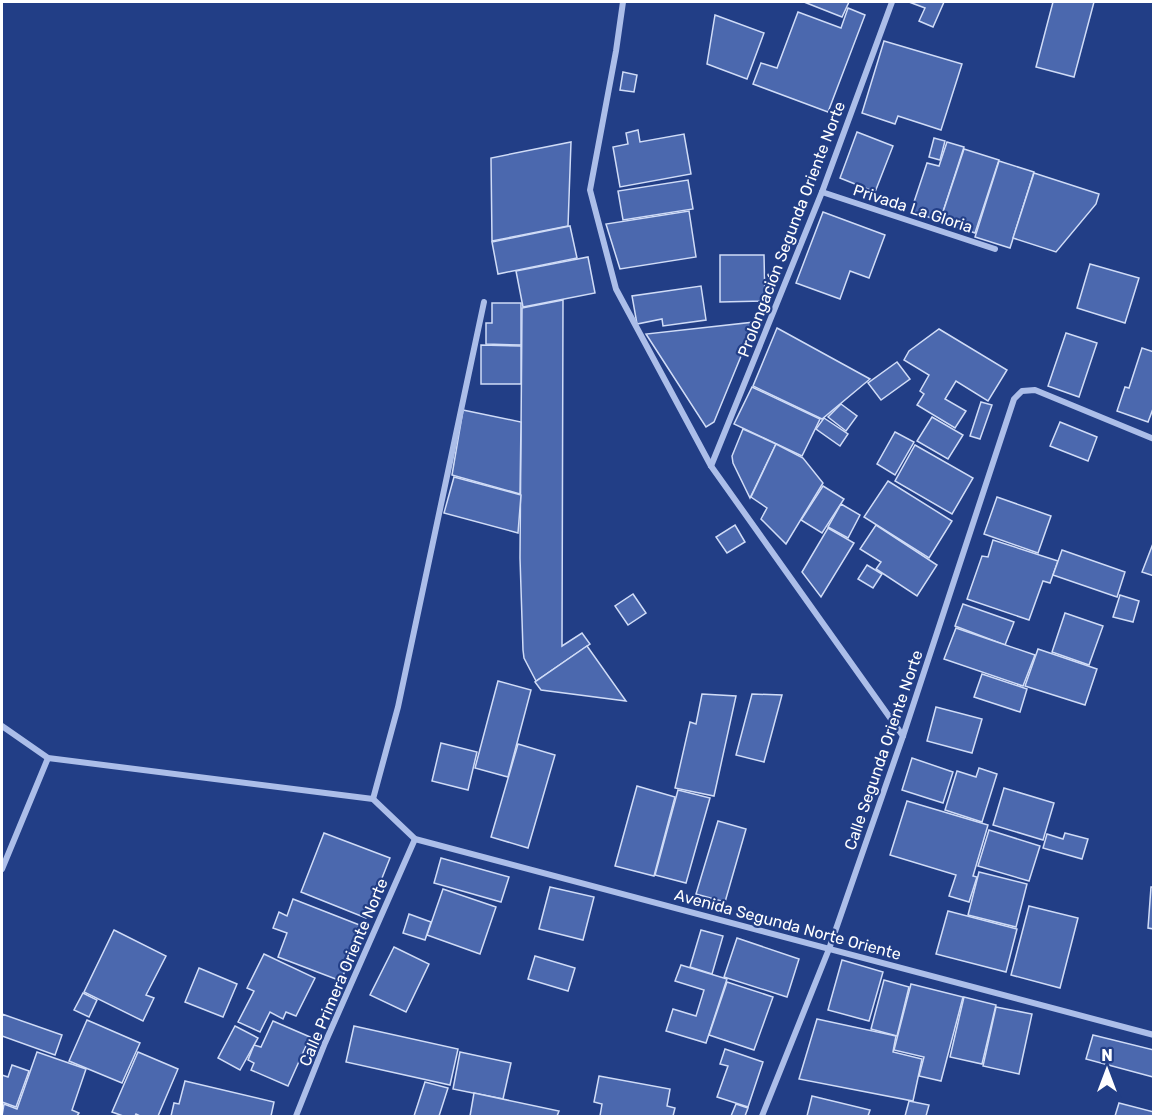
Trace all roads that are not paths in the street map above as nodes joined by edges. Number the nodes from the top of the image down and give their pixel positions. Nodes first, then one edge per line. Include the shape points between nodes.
1 (623, 2) edge
2 (892, 2) edge
3 (822, 192) junction
4 (996, 249) dead end
5 (484, 302) dead end
6 (1154, 439) edge
7 (711, 466) junction
8 (2, 726) edge
9 (903, 736) junction
10 (48, 758) junction
11 (373, 799) junction
12 (416, 839) junction
13 (2, 869) edge
14 (829, 949) junction
15 (1154, 1035) edge
16 (296, 1116) edge
17 (762, 1116) edge

1 - 7 street via 590,190 616,289
2 - 3 street, Prolongación Segunda Oriente Norte
3 - 4 street, Privada La Gloria
3 - 7 street, Prolongación Segunda Oriente Norte
5 - 11 street via 398,707
6 - 9 street, Calle Segunda Oriente Norte via 1035,390 1022,391 1014,399
7 - 9 street
8 - 10 street
9 - 14 street, Calle Segunda Oriente Norte
10 - 11 street
10 - 13 street
11 - 12 street
12 - 14 street, Avenida Segunda Norte Oriente
12 - 16 street, Calle Primera Oriente Norte
14 - 15 street, Avenida Segunda Norte Oriente
14 - 17 street, Calle Segunda Oriente Norte

